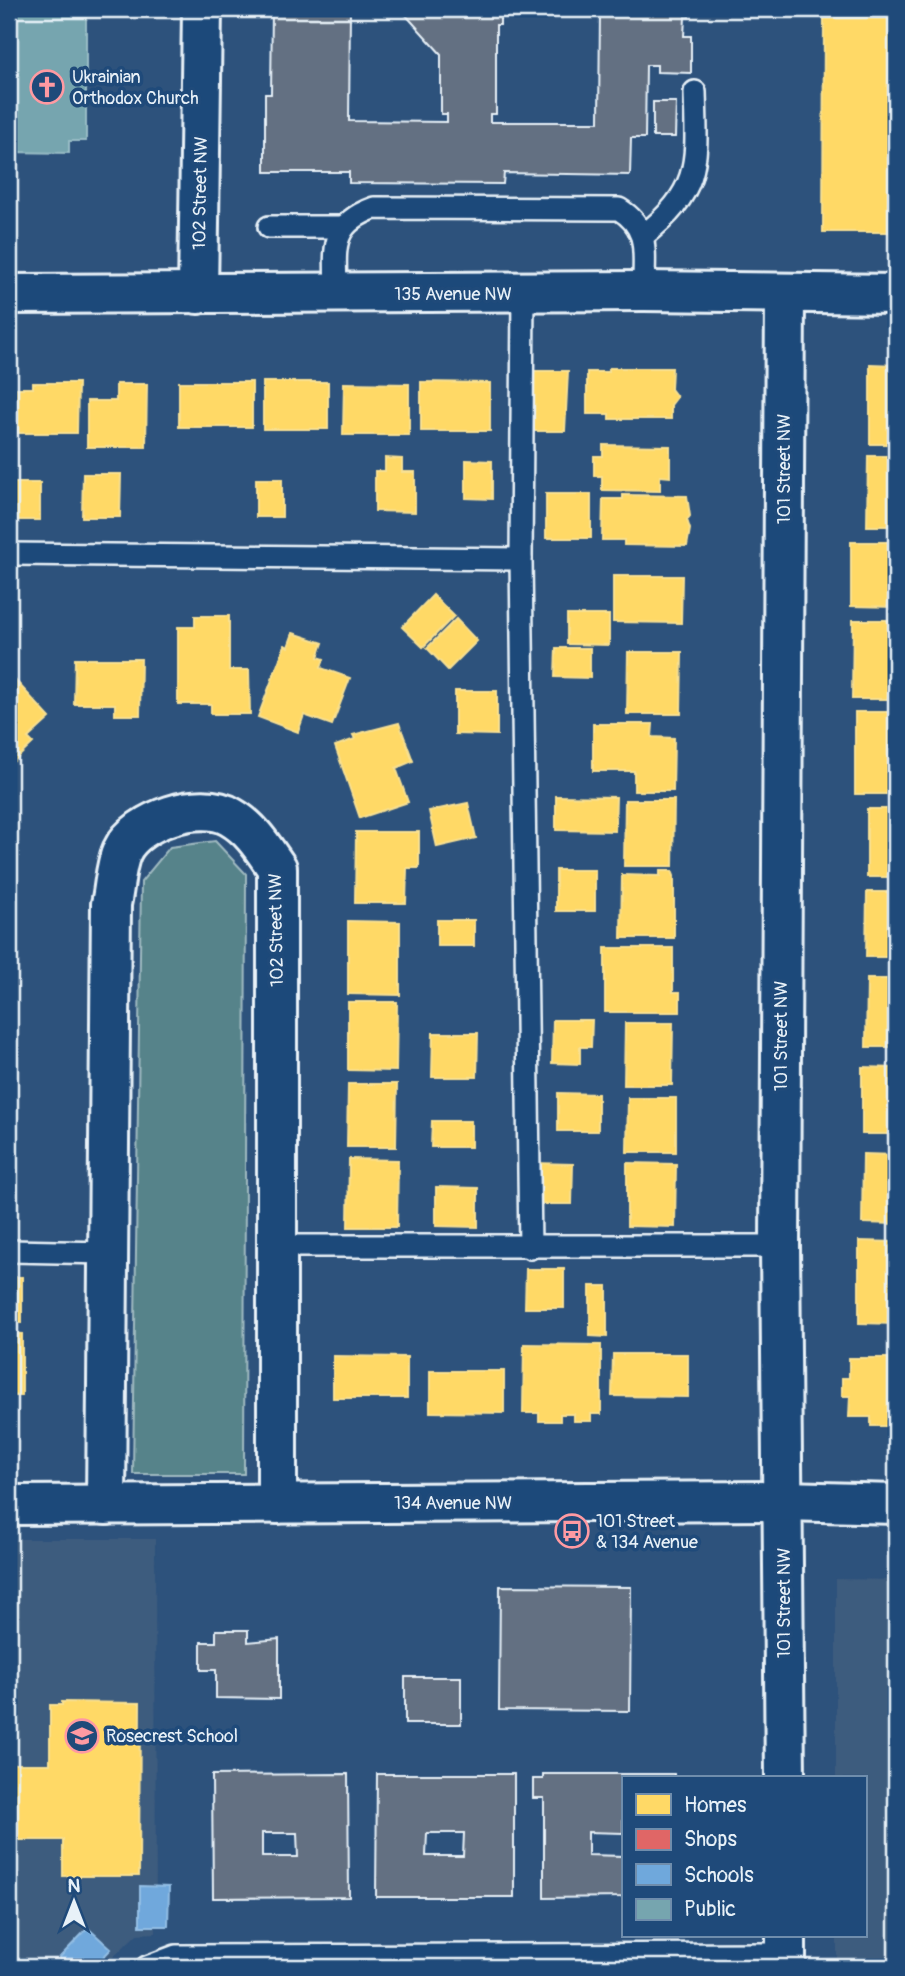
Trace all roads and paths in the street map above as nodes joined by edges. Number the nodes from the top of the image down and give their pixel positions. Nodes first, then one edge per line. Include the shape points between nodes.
1 (202, 9) edge
2 (695, 92) dead end
3 (269, 227) dead end
4 (342, 227) junction
5 (643, 236) junction
6 (644, 291) junction
7 (9, 294) edge
8 (198, 294) junction
9 (336, 294) junction
10 (523, 294) junction
11 (785, 294) junction
12 (896, 294) edge
13 (9, 554) edge
14 (521, 559) junction
15 (277, 1246) junction
16 (780, 1246) junction
17 (530, 1248) junction
18 (9, 1251) edge
19 (108, 1253) junction
20 (784, 1501) junction
21 (9, 1504) edge
22 (277, 1504) junction
23 (896, 1504) edge
24 (106, 1505) junction
25 (785, 1776) edge
26 (786, 1952) edge
27 (147, 1967) edge

1 - 8 street, 102 Street NW
2 - 5 lane via 696,161 685,190 667,216
3 - 4 lane
4 - 5 lane via 374,208 620,209 637,219
4 - 9 lane via 335,245
5 - 6 lane
6 - 10 street, 135 Avenue NW
6 - 11 street, 135 Avenue NW
7 - 8 street, 135 Avenue NW
8 - 9 street, 135 Avenue NW
9 - 10 street, 135 Avenue NW
10 - 14 lane
11 - 12 street, 135 Avenue NW
11 - 16 street, 101 Street NW
13 - 14 lane
14 - 17 lane
15 - 17 lane
15 - 19 street, 102 Street NW via 277,868 253,832 228,815 197,810 151,823 122,849 111,904
15 - 22 street, 102 Street NW
16 - 17 lane
16 - 20 street, 101 Street NW
18 - 19 lane
19 - 24 street, 102 Street NW
20 - 22 street, 134 Avenue NW
20 - 23 street, 134 Avenue NW
20 - 25 street, 101 Street NW
21 - 24 street, 134 Avenue NW
22 - 24 street, 134 Avenue NW
26 - 27 lane via 176,1956

